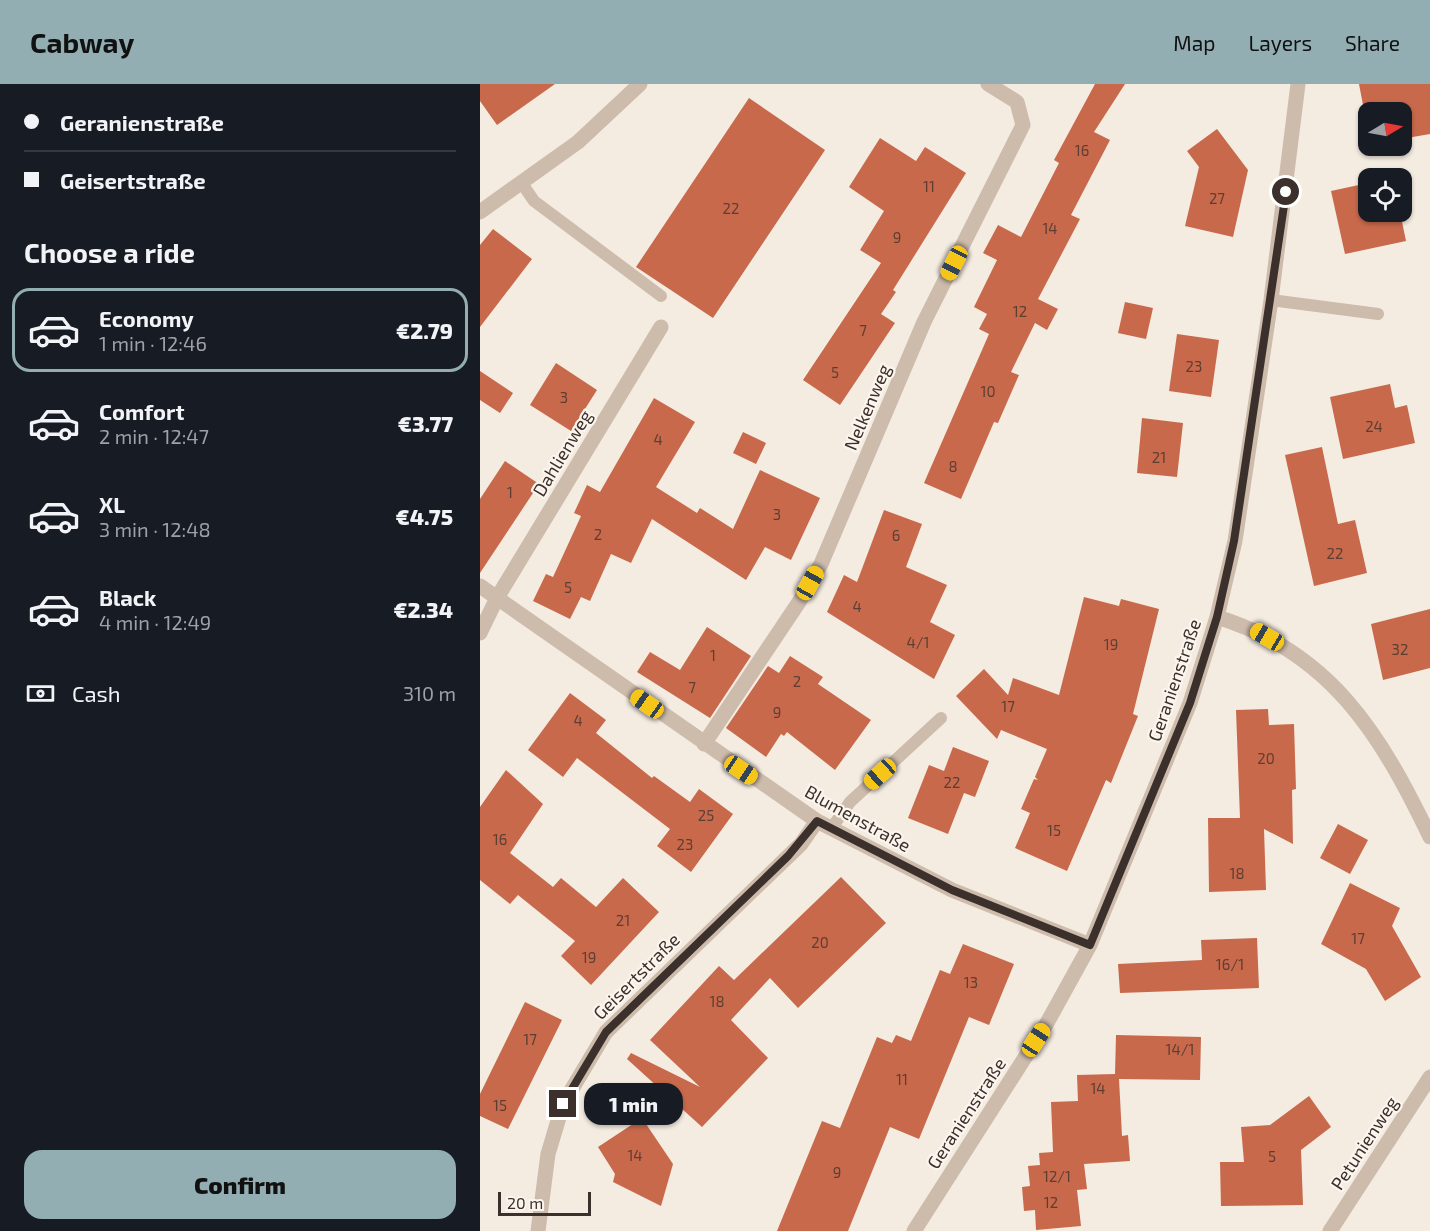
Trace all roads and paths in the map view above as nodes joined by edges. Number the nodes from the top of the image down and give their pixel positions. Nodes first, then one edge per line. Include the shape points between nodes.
1 (640, 84) edge
2 (988, 84) edge
3 (1298, 84) edge
4 (521, 183) junction
5 (480, 212) edge
6 (661, 296) dead end
7 (1271, 300) junction
8 (1378, 314) dead end
9 (661, 327) dead end
10 (480, 586) edge
11 (497, 598) junction
12 (1217, 617) junction
13 (480, 633) edge
14 (941, 718) dead end
15 (704, 744) junction
16 (824, 825) junction
17 (1430, 837) edge
18 (1090, 945) junction
19 (1430, 1077) edge
20 (538, 1231) edge
21 (914, 1231) edge
22 (1330, 1231) edge

1 - 4 street via 578,142
2 - 15 street, Nelkenweg via 1017,102 1023,125 924,322 821,564
3 - 7 street, Geranienstraße
4 - 5 street
4 - 6 lane via 534,201
7 - 8 lane
7 - 12 street, Geranienstraße via 1234,541
9 - 11 street, Dahlienweg
10 - 11 street, Blumenstraße
11 - 13 street, Dahlienweg
11 - 15 street, Blumenstraße
12 - 17 street via 1251,627 1300,655 1355,708 1403,781
12 - 18 street, Geranienstraße via 1190,703
14 - 16 lane
15 - 16 street, Blumenstraße
16 - 18 street, Blumenstraße via 952,890
16 - 20 street, Geisertstraße via 606,1032 563,1104 548,1154
18 - 21 street, Geranienstraße via 1047,1023
19 - 22 street, Petunienweg

